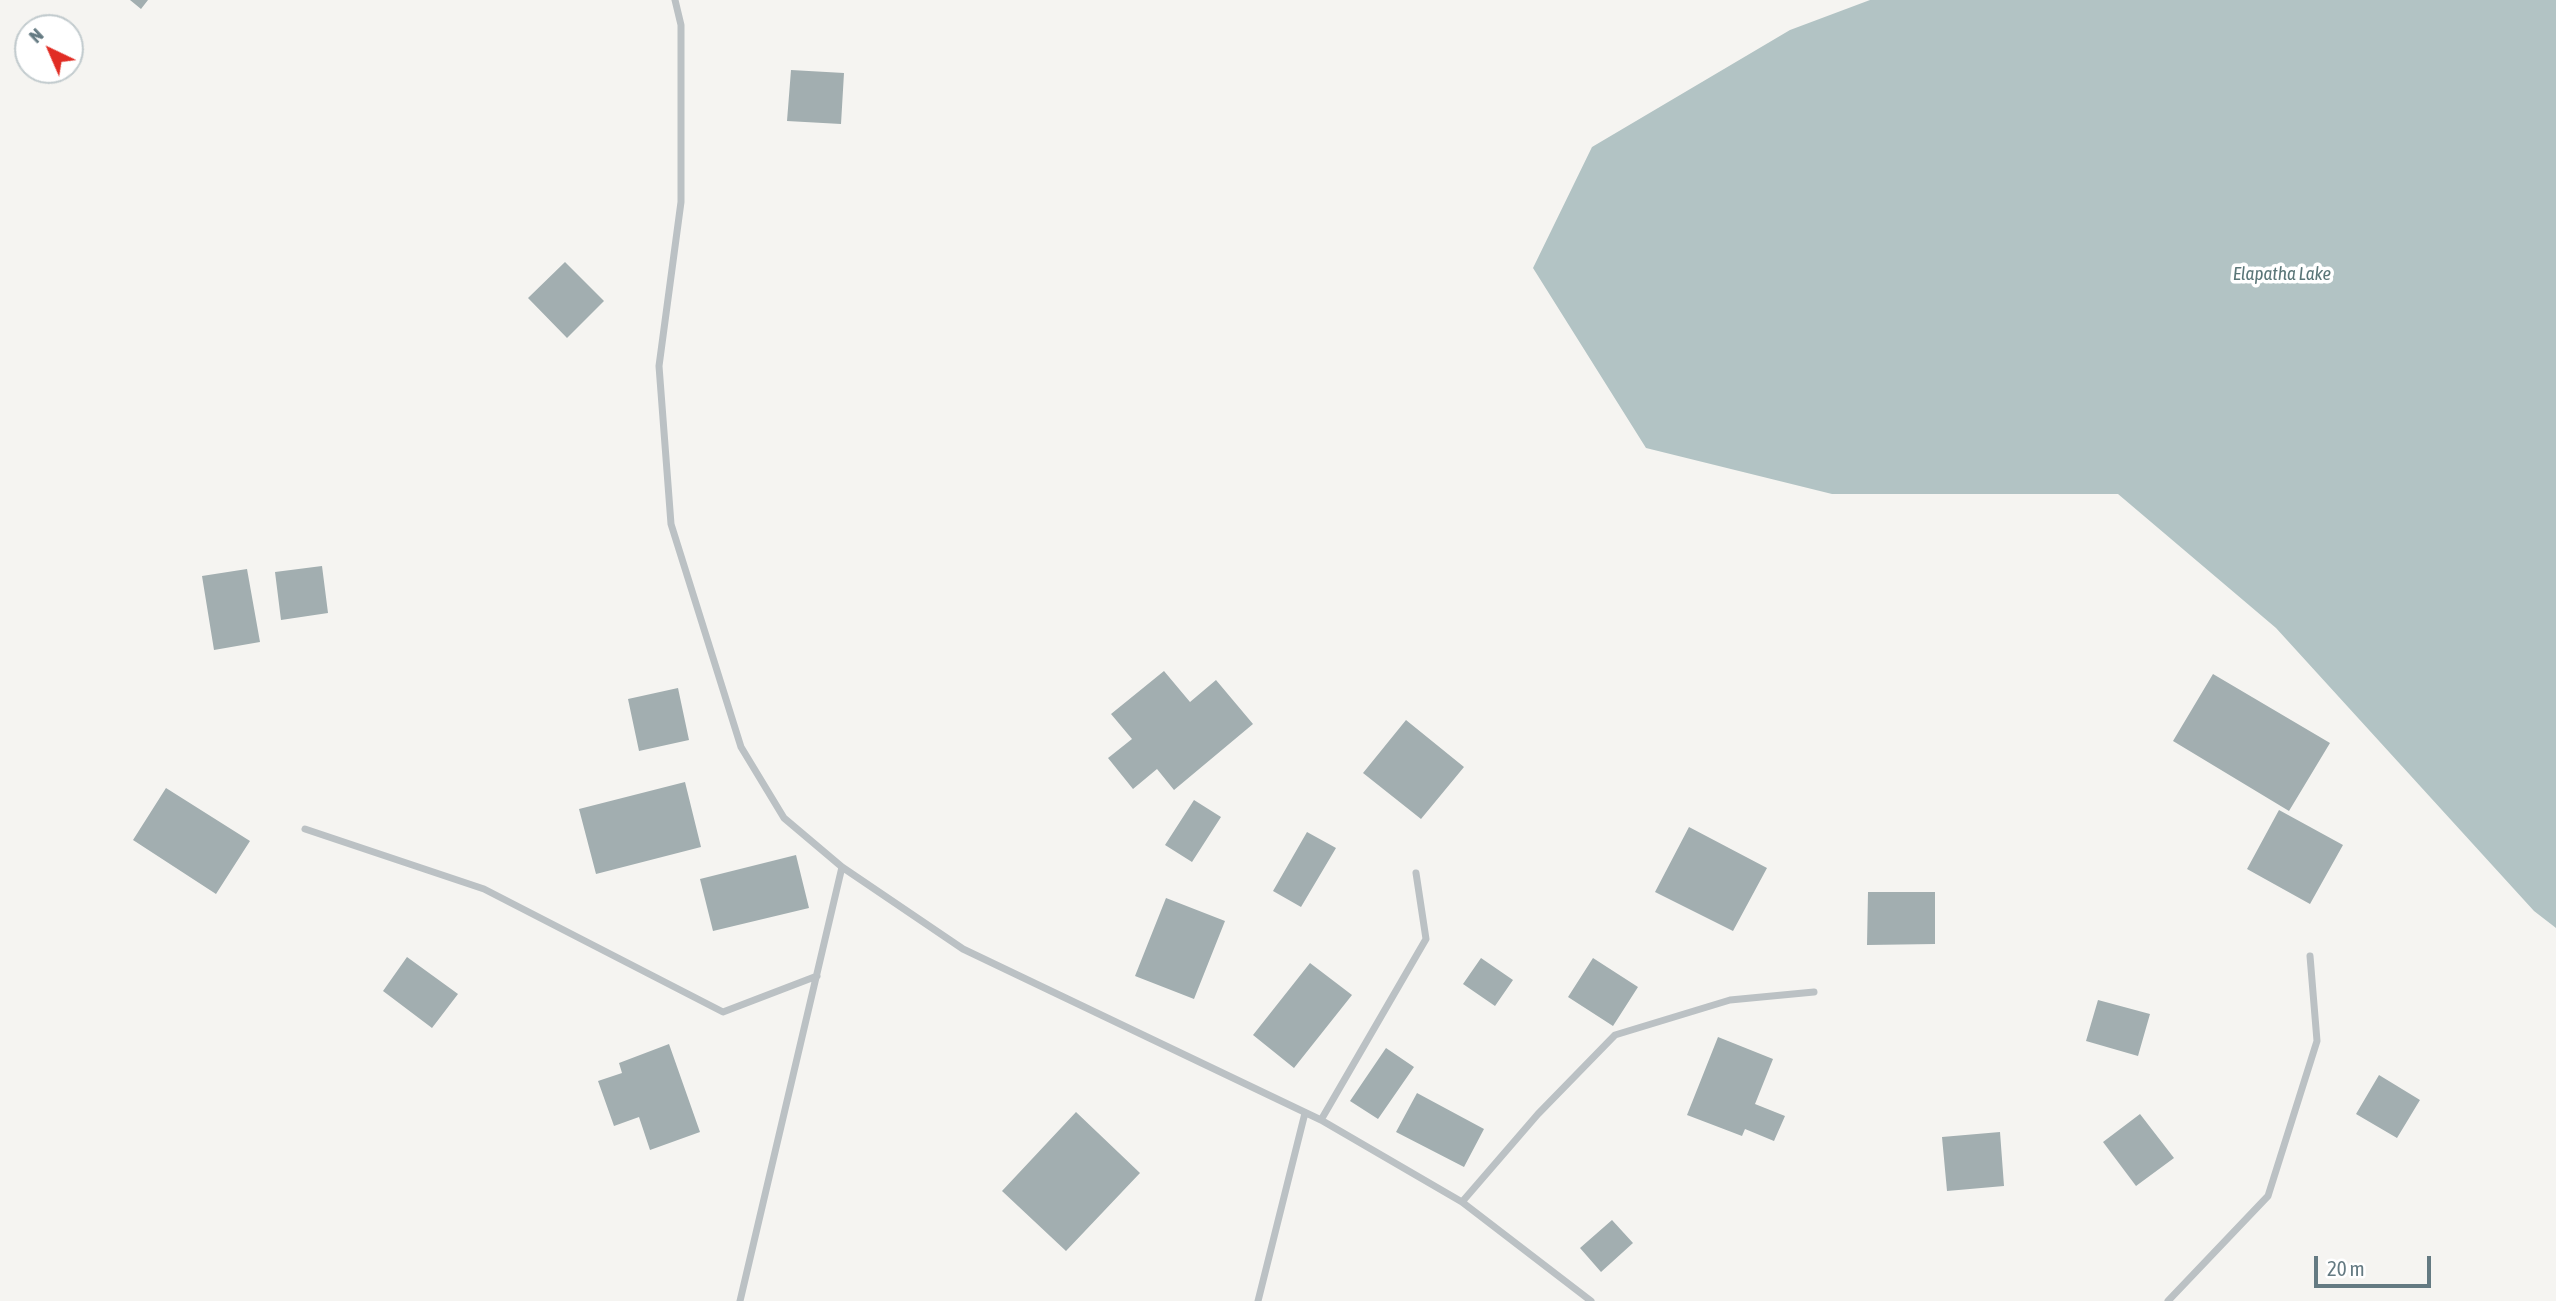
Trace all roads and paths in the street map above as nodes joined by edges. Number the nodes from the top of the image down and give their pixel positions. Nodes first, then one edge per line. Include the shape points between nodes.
1 (675, 0) edge
2 (305, 829) dead end
3 (842, 867) junction
4 (1416, 873) dead end
5 (2310, 956) dead end
6 (817, 976) junction
7 (1814, 992) dead end
8 (1305, 1114) junction
9 (1321, 1120) junction
10 (1462, 1202) junction
11 (740, 1301) edge
12 (1258, 1301) edge
13 (1591, 1301) edge
14 (2168, 1301) edge

1 - 3 street via 681,25 681,202 659,366 671,524 741,747 784,818
2 - 6 street via 484,889 723,1012
3 - 6 street
3 - 8 street via 963,949
4 - 9 street via 1426,939
5 - 14 street via 2317,1041 2268,1196
6 - 11 street
7 - 10 street via 1730,1000 1615,1035
8 - 9 street
8 - 12 street
9 - 10 street
10 - 13 street

